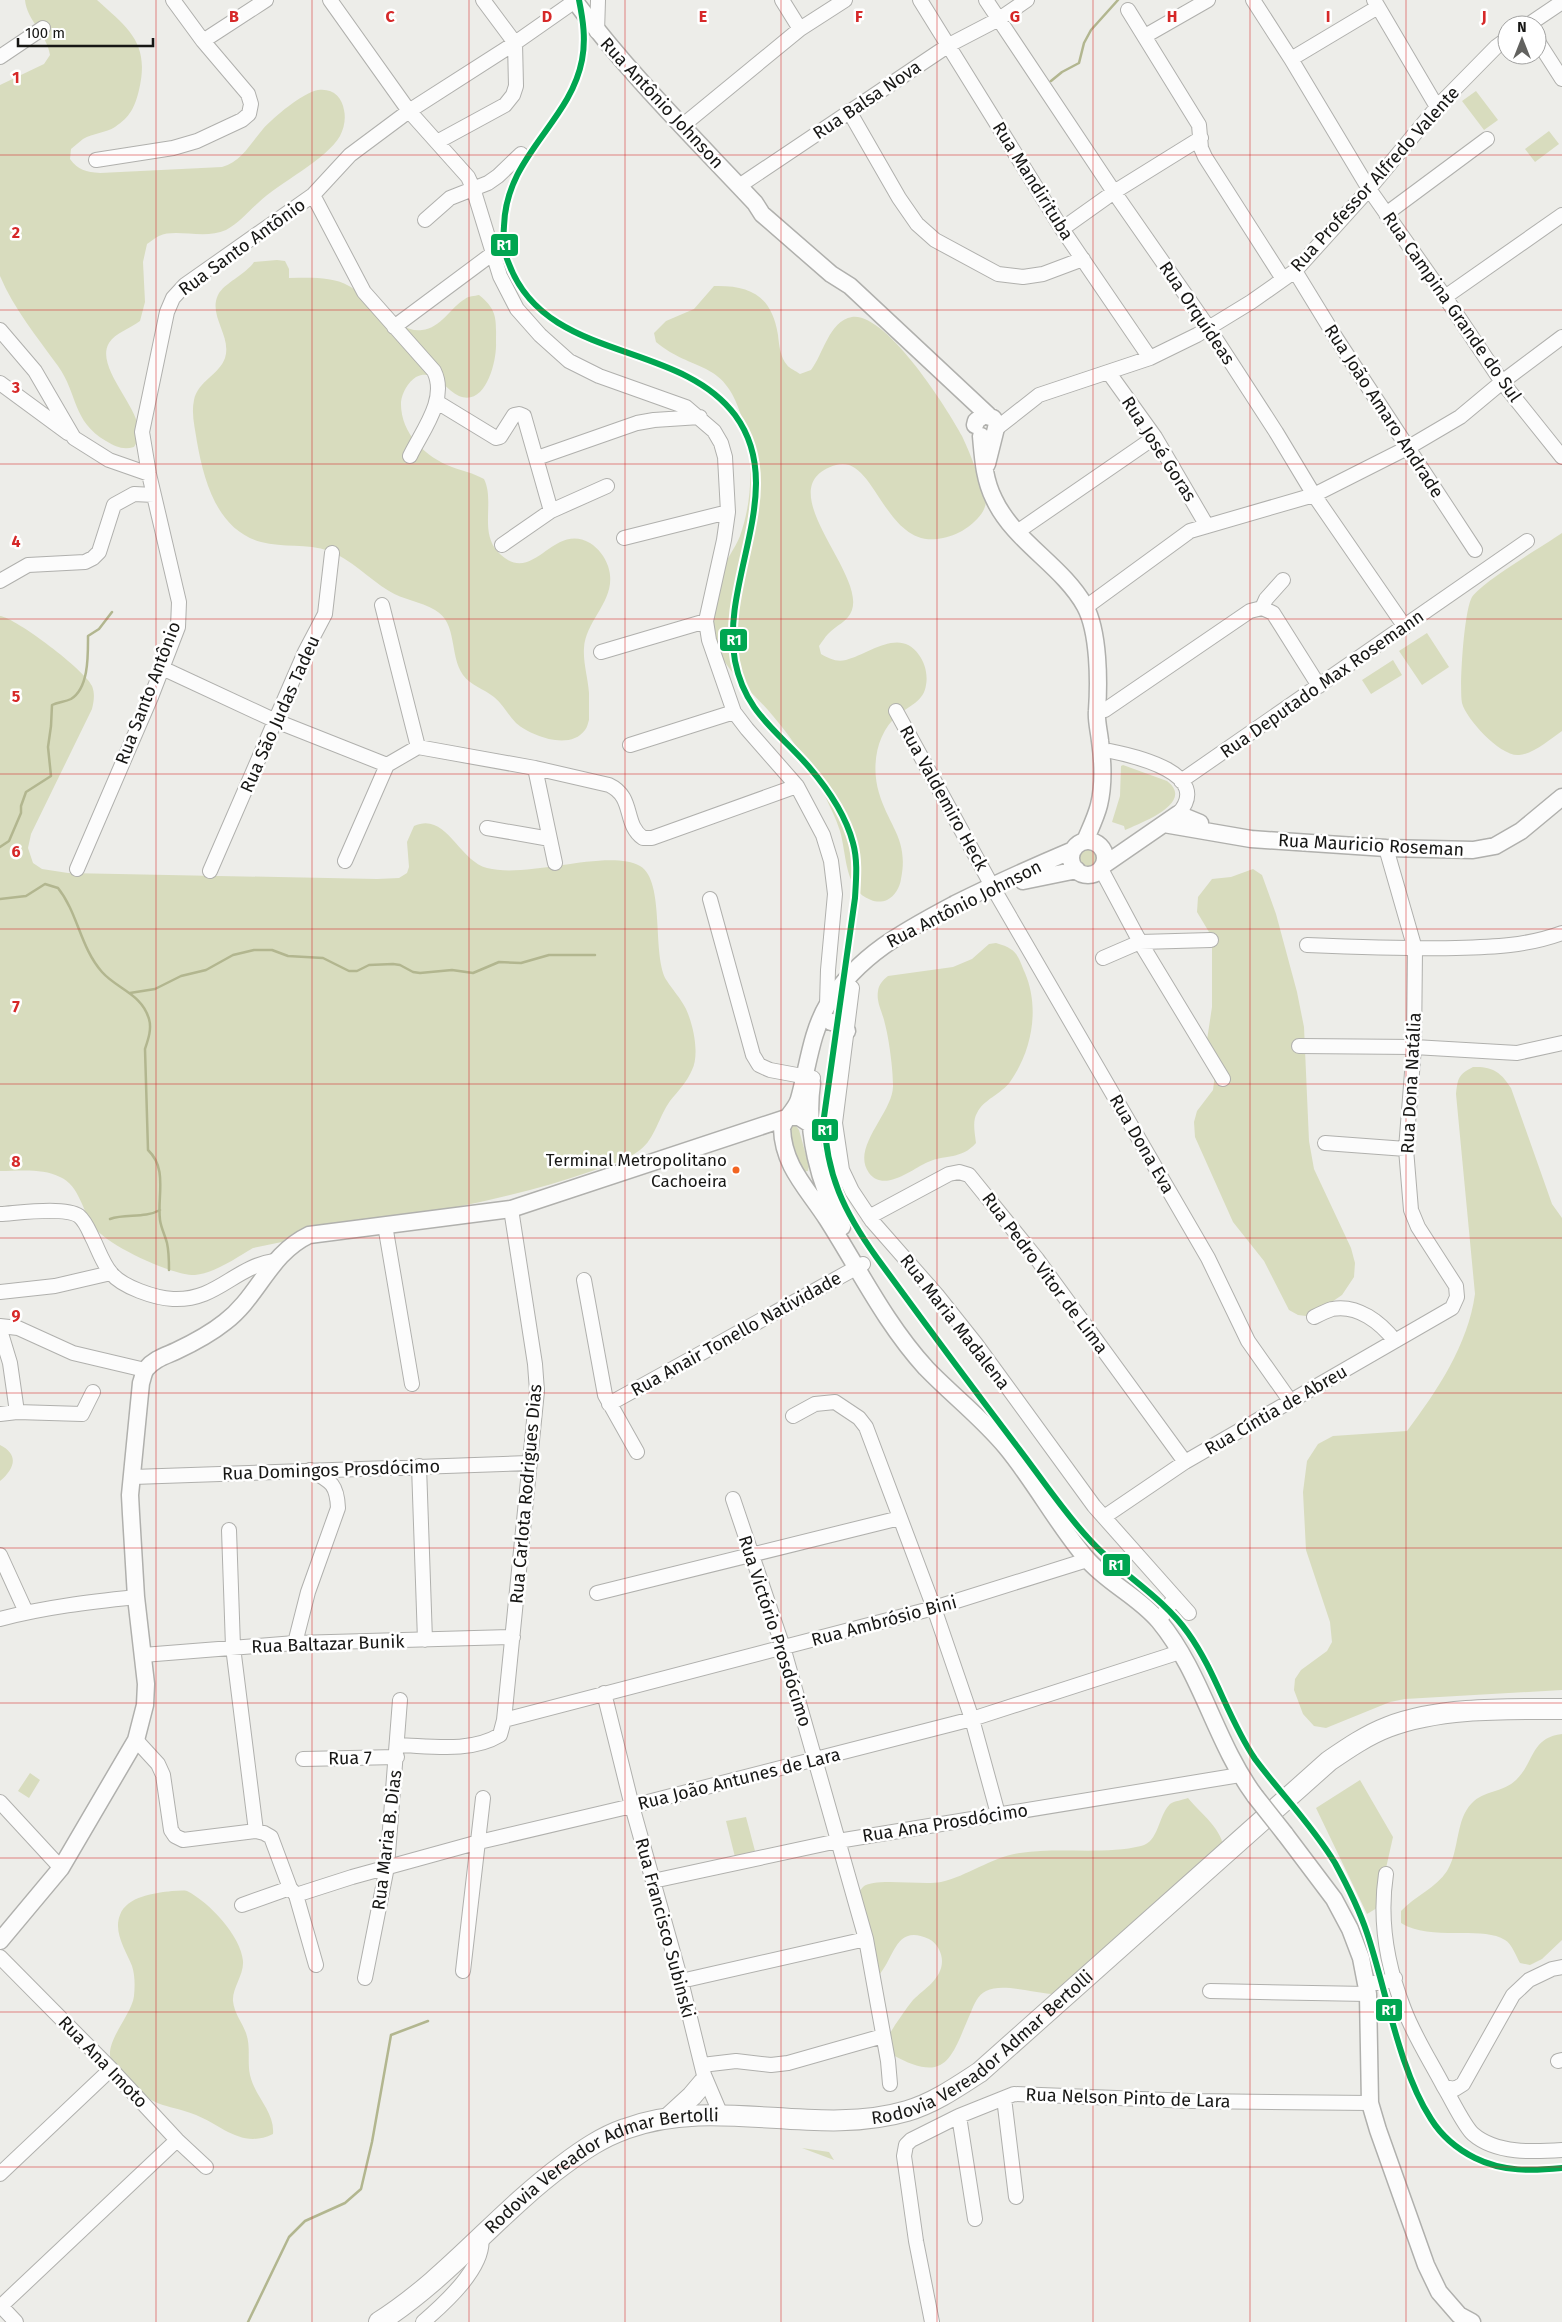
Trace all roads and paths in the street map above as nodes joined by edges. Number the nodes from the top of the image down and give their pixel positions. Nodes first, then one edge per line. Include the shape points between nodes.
1 (173, 0) edge
2 (266, 0) edge
3 (330, 0) edge
4 (484, 0) edge
5 (598, 0) edge
6 (782, 0) edge
7 (845, 0) edge
8 (920, 0) edge
9 (986, 0) edge
10 (1026, 0) edge
11 (1208, 0) edge
12 (1253, 0) edge
13 (574, 1) edge
14 (1562, 2) edge
15 (1376, 3) edge
16 (1128, 10) dead end
17 (1543, 15) edge
18 (999, 19) junction
19 (43, 28) dead end
20 (800, 29) junction
21 (597, 32) junction
22 (1145, 36) junction
23 (203, 41) junction
24 (515, 44) junction
25 (949, 45) junction
26 (1497, 46) edge
27 (1547, 56) edge
28 (0, 57) edge
29 (1291, 58) junction
30 (1562, 79) edge
31 (1437, 107) junction
32 (409, 111) junction
33 (849, 112) junction
34 (682, 126) junction
35 (1201, 138) junction
36 (1487, 139) dead end
37 (437, 142) junction
38 (521, 154) dead end
39 (96, 160) dead end
40 (739, 186) junction
41 (473, 188) junction
42 (1368, 190) junction
43 (1114, 192) junction
44 (312, 195) junction
45 (1386, 214) junction
46 (1562, 215) edge
47 (425, 220) dead end
48 (1062, 229) junction
49 (492, 254) junction
50 (1083, 259) junction
51 (1289, 275) junction
52 (1445, 297) junction
53 (394, 327) junction
54 (1208, 327) junction
55 (0, 330) edge
56 (1562, 338) edge
57 (1150, 358) junction
58 (1109, 373) junction
59 (1502, 382) junction
60 (0, 383) edge
61 (50, 398) junction
62 (437, 402) junction
63 (37, 411) junction
64 (700, 417) junction
65 (988, 425) junction
66 (1155, 437) junction
67 (74, 438) junction
68 (1409, 447) junction
69 (410, 456) dead end
70 (537, 458) junction
71 (1562, 458) edge
72 (149, 474) junction
73 (607, 486) dead end
74 (154, 495) junction
75 (1314, 495) junction
76 (551, 511) junction
77 (728, 512) junction
78 (1207, 526) junction
79 (1017, 532) junction
80 (624, 538) dead end
81 (1527, 542) dead end
82 (502, 545) dead end
83 (1474, 550) dead end
84 (332, 553) dead end
85 (1283, 580) dead end
86 (0, 581) edge
87 (382, 606) dead end
88 (1086, 607) junction
89 (1262, 608) junction
90 (706, 621) junction
91 (1405, 627) junction
92 (601, 652) dead end
93 (162, 668) junction
94 (1319, 686) junction
95 (1100, 707) junction
96 (896, 711) dead end
97 (734, 712) junction
98 (276, 721) junction
99 (630, 745) dead end
100 (418, 747) junction
101 (1110, 751) junction
102 (387, 765) junction
103 (536, 768) junction
104 (1181, 781) junction
105 (797, 786) junction
106 (1562, 798) edge
107 (1178, 814) junction
108 (1164, 824) junction
109 (487, 828) dead end
110 (1225, 833) junction
111 (550, 839) junction
112 (1386, 848) junction
113 (1094, 853) junction
114 (346, 861) dead end
115 (555, 863) dead end
116 (76, 870) dead end
117 (1077, 870) junction
118 (210, 871) dead end
119 (994, 889) junction
120 (710, 899) dead end
121 (1562, 933) edge
122 (1211, 940) dead end
123 (1140, 942) junction
124 (1307, 945) dead end
125 (1415, 949) junction
126 (1103, 958) dead end
127 (828, 970) junction
128 (846, 990) junction
129 (827, 1005) junction
130 (831, 1022) junction
131 (848, 1024) junction
132 (1562, 1043) edge
133 (1299, 1046) dead end
134 (1414, 1047) junction
135 (808, 1077) junction
136 (1223, 1079) dead end
137 (786, 1123) junction
138 (810, 1124) junction
139 (1325, 1143) dead end
140 (1406, 1148) junction
141 (819, 1170) junction
142 (797, 1177) junction
143 (511, 1209) junction
144 (0, 1214) edge
145 (869, 1217) junction
146 (385, 1225) junction
147 (274, 1261) junction
148 (860, 1266) junction
149 (111, 1274) junction
150 (584, 1280) dead end
151 (0, 1292) edge
152 (1452, 1308) joint
153 (1314, 1317) dead end
154 (0, 1326) edge
155 (0, 1330) edge
156 (1395, 1341) junction
157 (145, 1370) junction
158 (412, 1384) dead end
159 (93, 1392) dead end
160 (1291, 1402) junction
161 (609, 1404) junction
162 (17, 1412) junction
163 (0, 1414) edge
164 (793, 1416) dead end
165 (637, 1452) dead end
166 (1185, 1462) junction
167 (528, 1463) junction
168 (419, 1466) junction
169 (309, 1470) junction
170 (133, 1477) junction
171 (733, 1499) dead end
172 (1104, 1517) junction
173 (900, 1518) junction
174 (229, 1530) dead end
175 (750, 1554) junction
176 (0, 1555) edge
177 (1087, 1560) junction
178 (597, 1592) dead end
179 (136, 1597) junction
180 (1175, 1597) junction
181 (934, 1608) junction
182 (26, 1612) junction
183 (1189, 1613) dead end
184 (0, 1619) edge
185 (1159, 1621) junction
186 (513, 1637) junction
187 (425, 1640) junction
188 (295, 1643) junction
189 (233, 1647) junction
190 (783, 1647) junction
191 (1180, 1652) junction
192 (144, 1655) junction
193 (604, 1693) junction
194 (400, 1700) dead end
195 (1562, 1709) edge
196 (972, 1719) junction
197 (504, 1720) junction
198 (136, 1740) junction
199 (397, 1751) junction
200 (303, 1759) dead end
201 (816, 1760) junction
202 (1240, 1775) junction
203 (483, 1798) dead end
204 (0, 1802) edge
205 (632, 1806) junction
206 (998, 1814) junction
207 (256, 1831) junction
208 (838, 1841) junction
209 (479, 1842) junction
210 (387, 1867) junction
211 (61, 1868) junction
212 (1386, 1874) dead end
213 (653, 1881) junction
214 (293, 1892) junction
215 (242, 1905) dead end
216 (866, 1939) junction
217 (0, 1941) edge
218 (0, 1957) edge
219 (316, 1965) dead end
220 (1562, 1967) edge
221 (463, 1971) dead end
222 (365, 1978) dead end
223 (1395, 1978) junction
224 (681, 1981) junction
225 (1367, 1989) junction
226 (1210, 1991) dead end
227 (883, 2036) junction
228 (111, 2069) junction
229 (703, 2075) junction
230 (890, 2084) dead end
231 (1444, 2087) junction
232 (1004, 2098) junction
233 (1370, 2103) junction
234 (698, 2116) junction
235 (721, 2116) junction
236 (959, 2116) junction
237 (668, 2118) junction
238 (177, 2140) junction
239 (1562, 2150) edge
240 (206, 2167) dead end
241 (0, 2174) edge
242 (1016, 2198) dead end
243 (975, 2219) dead end
244 (481, 2236) junction
245 (0, 2306) edge
246 (16, 2322) edge
247 (379, 2322) edge
248 (423, 2322) edge
249 (932, 2322) edge
250 (1472, 2322) edge

1 - 23 street
2 - 23 street
3 - 32 street
4 - 24 street
5 - 21 street
6 - 20 street
7 - 20 street
8 - 25 street, Rua Mandirituba
9 - 18 street, Rua Orquídeas
10 - 18 street, Rua Balsa Nova
11 - 22 street
12 - 29 street, Rua Campina Grande do Sul
13 - 21 main road, Rua Antônio Johnson
13 - 24 street, Rua Santo Antônio
14 - 17 street
15 - 29 street
15 - 31 street
16 - 22 street, Rua João Amaro Andrade
18 - 25 street, Rua Balsa Nova
18 - 43 street, Rua Orquídeas
19 - 28 street
20 - 34 street
21 - 34 main road, Rua Antônio Johnson
22 - 35 street, Rua João Amaro Andrade via 1199,125
23 - 39 street via 248,94 250,114 197,141 174,148
24 - 32 street, Rua Santo Antônio
24 - 37 street via 517,76 513,95 505,105
25 - 33 street, Rua Balsa Nova
25 - 48 street, Rua Mandirituba
26 - 31 street, Rua Professor Alfredo Valente
27 - 30 street
29 - 42 street, Rua Campina Grande do Sul
31 - 42 street, Rua Professor Alfredo Valente
32 - 37 street
32 - 44 street, Rua Santo Antônio via 350,156
33 - 40 street, Rua Balsa Nova
33 - 50 street via 899,198 917,224 935,240 998,274 1023,277 1042,274
34 - 40 main road, Rua Antônio Johnson
35 - 43 street
35 - 51 street, Rua João Amaro Andrade via 1205,156
36 - 45 street
37 - 41 street via 468,177
38 - 41 street via 498,176
40 - 65 main road, Rua Antônio Johnson via 755,203 768,208 790,232 836,266 850,286 956,384
41 - 47 street via 450,198
41 - 49 street
42 - 45 street, Rua Campina Grande do Sul
42 - 51 street, Rua Professor Alfredo Valente
43 - 48 street
43 - 54 street, Rua Orquídeas
44 - 53 street via 356,279
44 - 72 street, Rua Santo Antônio via 185,285 173,298 167,312 142,432
45 - 52 street, Rua Campina Grande do Sul
46 - 52 street
48 - 50 street, Rua Mandirituba
49 - 53 street
49 - 64 street via 517,309 568,361 599,376 675,401
50 - 57 street, Rua Mandirituba
51 - 54 street, Rua Professor Alfredo Valente
51 - 68 street, Rua João Amaro Andrade
52 - 59 street, Rua Campina Grande do Sul
53 - 62 street via 434,370 438,383
54 - 57 street, Rua Professor Alfredo Valente
54 - 75 street, Rua Orquídeas
55 - 61 street via 35,371
56 - 59 street
57 - 58 street, Rua Professor Alfredo Valente
58 - 65 street, Rua Professor Alfredo Valente via 1050,390
58 - 66 street, Rua José Goras
59 - 68 street via 1460,417
59 - 71 street, Rua Campina Grande do Sul
60 - 63 street
61 - 63 street
61 - 67 street
62 - 69 street
62 - 70 street via 496,438 500,437 514,415 524,416
63 - 67 street
64 - 70 street via 637,424
64 - 77 street via 721,443 725,457
65 - 79 main road, Rua Antônio Johnson via 985,474 994,499
66 - 78 street, Rua José Goras
66 - 79 street
67 - 72 street via 110,460
68 - 75 street
68 - 83 street, Rua João Amaro Andrade
70 - 76 street
72 - 74 street, Rua Santo Antônio
73 - 76 street
74 - 86 street via 134,494 114,505 99,552 93,558 85,562 28,565
74 - 93 street, Rua Santo Antônio via 179,602 178,627
75 - 78 street
75 - 91 street, Rua Orquídeas
76 - 82 street
77 - 80 street
77 - 90 street
78 - 88 street via 1190,531
79 - 88 main road, Rua Antônio Johnson via 1068,582
81 - 91 street, Rua Deputado Max Rosemann
84 - 98 street, Rua São Judas Tadeu via 325,614
85 - 89 street
87 - 100 street
88 - 95 main road, Rua Antônio Johnson via 1095,639
89 - 94 street via 1273,613
89 - 95 street via 1250,611
90 - 92 street
90 - 97 street via 709,640
91 - 94 street, Rua Deputado Max Rosemann
93 - 98 street
93 - 116 street, Rua Santo Antônio
94 - 104 street, Rua Deputado Max Rosemann
95 - 101 main road, Rua Antônio Johnson
95 - 113 main road, Rua Antônio Johnson via 1102,783
96 - 119 street, Rua Valdemiro Heck
97 - 99 street
97 - 105 street
98 - 102 street
98 - 118 street, Rua São Judas Tadeu
100 - 102 street
100 - 103 street
101 - 104 street via 1167,769
101 - 113 main road, Rua Antônio Johnson via 1110,784
102 - 114 street
103 - 105 street via 619,790 635,833 643,838 652,838
103 - 111 street
104 - 107 street via 1186,797
105 - 127 street via 823,835 830,861 835,894
106 - 112 main road, Rua Mauricio Roseman via 1521,831 1495,846 1473,850
107 - 108 main road
107 - 110 main road, Rua Mauricio Roseman
108 - 110 main road, Rua Mauricio Roseman
108 - 113 main road via 1129,846
109 - 111 street
110 - 112 main road, Rua Mauricio Roseman via 1251,839
111 - 115 street
112 - 125 street, Rua Dona Natália
113 - 117 main road via 1071,861
113 - 117 main road, Rua Antônio Johnson via 1097,873 1086,875
113 - 119 main road, Rua Antônio Johnson
113 - 123 street
117 - 119 main road, Rua Antônio Johnson
119 - 128 main road, Rua Antônio Johnson via 910,927 889,940 873,952
119 - 160 street, Rua Dona Eva via 1208,1258 1248,1341
120 - 135 street via 753,1054 759,1065
121 - 125 street via 1508,946
122 - 123 street
123 - 126 street
123 - 136 street
124 - 125 street
125 - 134 street, Rua Dona Natália
127 - 128 street
127 - 129 street
128 - 129 main road
128 - 130 main road
128 - 131 street, Rua Maria Madalena
129 - 135 main road via 814,1037
130 - 131 main road
130 - 135 main road
131 - 145 street, Rua Maria Madalena via 835,1123 837,1146 842,1170
132 - 134 street via 1517,1053
133 - 134 street
134 - 140 street, Rua Dona Natália
135 - 137 main road
135 - 138 main road
137 - 138 main road via 802,1118
137 - 142 main road via 785,1152
137 - 143 main road via 763,1124
138 - 141 main road
139 - 140 street
140 - 152 street, Rua Dona Natália via 1411,1210 1456,1286 1457,1297
141 - 142 main road via 811,1179
141 - 148 main road
142 - 148 main road
143 - 146 main road
143 - 167 street, Rua Carlota Rodrigues Dias via 537,1380
144 - 149 street via 66,1212 79,1216 86,1223
145 - 166 street, Rua Pedro Vitor de Lima via 949,1174 960,1172 969,1175 1037,1259
145 - 172 street, Rua Maria Madalena via 976,1344
146 - 147 main road via 309,1236 296,1241
146 - 158 street
147 - 149 street via 258,1264 214,1291 197,1297 173,1299 133,1288
147 - 157 main road via 258,1288 229,1320 211,1333 154,1361
148 - 161 street, Rua Anair Tonello Natividade
148 - 177 main road via 891,1311 896,1329 926,1368 1005,1445
149 - 151 street via 55,1286
150 - 161 street
152 - 156 street, Rua Cíntia de Abreu
153 - 156 street via 1332,1309 1352,1310 1375,1320
154 - 157 street via 18,1328 73,1353
155 - 162 street via 10,1363
156 - 160 street, Rua Cíntia de Abreu
157 - 170 main road via 141,1383
159 - 162 street via 82,1414
160 - 166 street, Rua Cíntia de Abreu
161 - 165 street
162 - 163 street
164 - 173 street via 815,1404 835,1402 859,1418 866,1427
166 - 172 street, Rua Cíntia de Abreu
167 - 168 street, Rua Domingos Prosdócimo
167 - 186 street, Rua Carlota Rodrigues Dias
168 - 169 street, Rua Domingos Prosdócimo
168 - 187 street
169 - 170 street, Rua Domingos Prosdócimo
169 - 188 street via 332,1482 338,1493 338,1508 308,1592
170 - 179 main road via 131,1514
171 - 175 street, Rua Victório Prosdócimo
172 - 180 street, Rua Maria Madalena
173 - 175 street
173 - 181 street
174 - 189 street
175 - 178 street
175 - 190 street, Rua Victório Prosdócimo
176 - 182 street
177 - 181 street, Rua Ambrósio Bini
177 - 185 main road
179 - 182 street
179 - 192 main road
180 - 183 street, Rua Maria Madalena
180 - 185 street
181 - 190 street, Rua Ambrósio Bini
181 - 196 street
182 - 184 street
185 - 191 main road
186 - 187 street, Rua Baltazar Bunik
186 - 197 street, Rua Carlota Rodrigues Dias
187 - 188 street, Rua Baltazar Bunik
188 - 189 street, Rua Baltazar Bunik
189 - 192 street, Rua Baltazar Bunik
189 - 207 street
190 - 193 street, Rua Ambrósio Bini
190 - 201 street, Rua Victório Prosdócimo
191 - 196 street, Rua João Antunes de Lara
191 - 202 main road
192 - 198 main road via 145,1705
193 - 197 street, Rua Ambrósio Bini
193 - 205 street, Rua Francisco Subinski
194 - 199 street, Rua Maria B. Dias
195 - 235 highway, Rodovia Vereador Admar Bertolli via 1503,1708 1435,1715 1389,1726 1356,1743 1300,1786 980,2072 947,2094 907,2111 848,2121
196 - 201 street, Rua João Antunes de Lara
196 - 206 street
197 - 199 street, Rua 7 via 500,1735 490,1741 472,1746
198 - 207 street via 158,1764 163,1775 171,1830 176,1836 183,1840
198 - 211 main road
199 - 200 street, Rua 7
199 - 210 street, Rua Maria B. Dias
201 - 205 street, Rua João Antunes de Lara
201 - 208 street, Rua Victório Prosdócimo
202 - 206 street, Rua Ana Prosdócimo
202 - 225 main road, bridge via 1334,1899 1350,1928 1361,1958
203 - 209 street
204 - 211 street
205 - 209 street, Rua João Antunes de Lara
205 - 213 street, Rua Francisco Subinski
206 - 208 street, Rua Ana Prosdócimo
207 - 214 street via 271,1837
208 - 213 street, Rua Ana Prosdócimo
208 - 216 street, Rua Victório Prosdócimo
209 - 210 street, Rua João Antunes de Lara
209 - 221 street
210 - 214 street, Rua João Antunes de Lara
210 - 222 street, Rua Maria B. Dias
211 - 217 main road
212 - 223 street via 1383,1919
213 - 224 street, Rua Francisco Subinski
214 - 215 street, Rua João Antunes de Lara
214 - 219 street
216 - 224 street
216 - 227 street, Rua Victório Prosdócimo
218 - 228 street, Rua Ana Imoto
220 - 231 street via 1529,1980 1513,1995 1463,2084 1455,2089
223 - 225 street
223 - 231 street via 1404,2010
224 - 229 street, Rua Francisco Subinski
225 - 226 street
225 - 233 main road
227 - 229 street via 788,2063 771,2065 736,2061
227 - 230 street, Rua Victório Prosdócimo
228 - 238 street, Rua Ana Imoto
228 - 241 street
229 - 234 street, Rua Francisco Subinski
229 - 235 street, Rua Francisco Subinski
229 - 237 highway via 692,2096
231 - 239 street via 1472,2133 1497,2147 1536,2152
232 - 233 street, Rua Nelson Pinto de Lara via 1014,2094
232 - 236 street, Rua Nelson Pinto de Lara
232 - 242 street
233 - 250 main road via 1426,2265 1439,2292 1459,2314
234 - 235 highway, Rodovia Vereador Admar Bertolli
234 - 237 highway, Rodovia Vereador Admar Bertolli
236 - 243 street
236 - 249 street, Rua Nelson Pinto de Lara via 911,2140 906,2145 904,2156
237 - 244 highway, Rodovia Vereador Admar Bertolli via 626,2128 591,2144 540,2182
238 - 240 street, Rua Ana Imoto
238 - 245 street
244 - 247 highway, Rodovia Vereador Admar Bertolli via 418,2294
244 - 248 street via 483,2245 477,2261 449,2298
245 - 246 street

